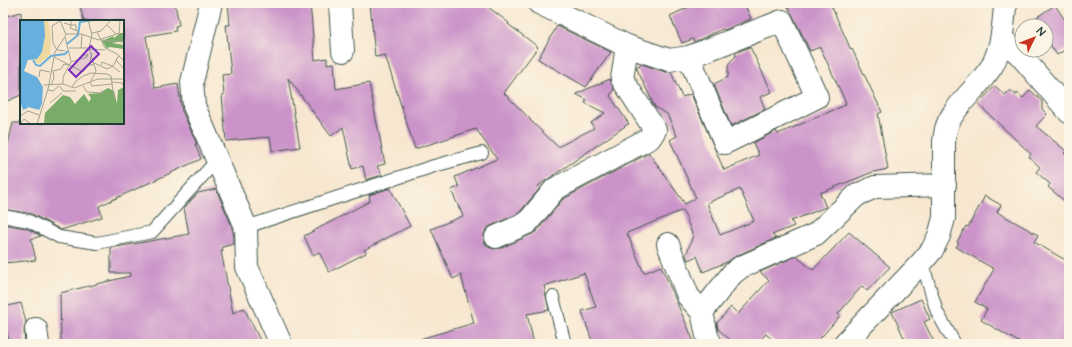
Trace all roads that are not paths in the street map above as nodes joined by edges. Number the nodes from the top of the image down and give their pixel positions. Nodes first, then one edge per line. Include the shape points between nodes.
1 (211, 3) edge
2 (340, 3) edge
3 (539, 3) edge
4 (1003, 4) edge
5 (1002, 39) junction
6 (627, 46) junction
7 (343, 51) dead end
8 (689, 57) junction
9 (1069, 112) edge
10 (482, 153) dead end
11 (217, 160) junction
12 (944, 185) junction
13 (3, 216) edge
14 (246, 227) junction
15 (496, 237) dead end
16 (668, 244) dead end
17 (922, 262) junction
18 (553, 297) dead end
19 (702, 312) junction
20 (281, 344) edge
21 (565, 344) edge
22 (711, 344) edge
23 (844, 344) edge
24 (955, 344) edge

1 - 11 street via 192,82 194,106
2 - 7 street
3 - 6 street
4 - 5 street
5 - 9 street via 1020,55
5 - 12 street via 992,66 952,116 946,128
6 - 8 street via 669,60
6 - 15 street via 622,79 655,130 650,138 554,189 527,223
8 - 8 street via 725,143 817,97 782,21
10 - 14 lane
11 - 13 lane via 152,232 97,242 59,237 29,221
11 - 14 street
12 - 17 street via 944,218 940,236
12 - 19 street via 874,187 857,195 816,234 740,267
14 - 20 street via 247,267
16 - 19 street via 688,296
17 - 23 street
17 - 24 lane via 937,312
18 - 21 lane
19 - 22 street

